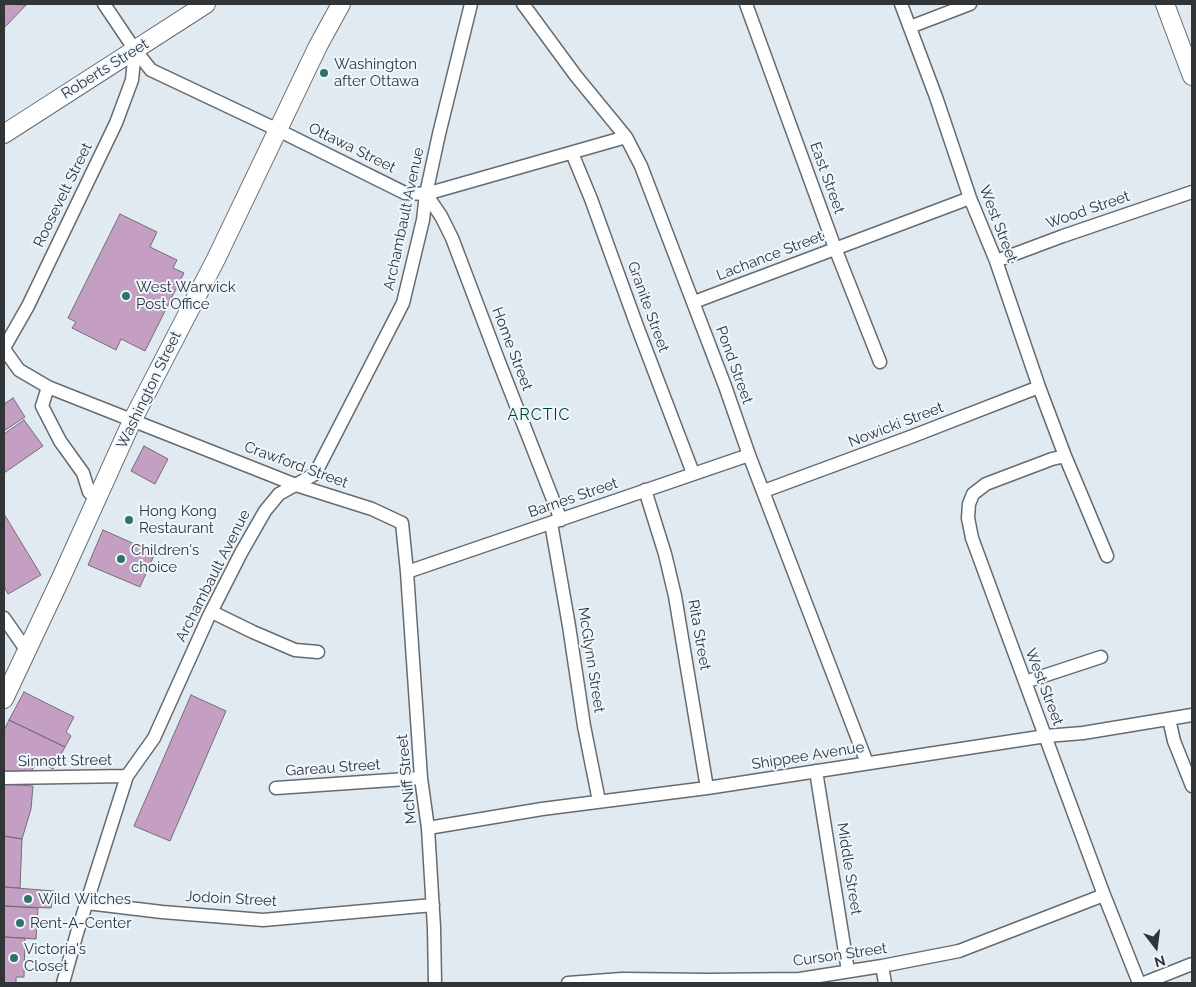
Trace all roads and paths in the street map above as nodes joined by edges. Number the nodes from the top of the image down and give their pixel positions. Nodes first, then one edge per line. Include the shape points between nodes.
1 (104, 4) edge
2 (206, 4) edge
3 (341, 4) edge
4 (471, 4) edge
5 (523, 4) edge
6 (746, 4) edge
7 (901, 4) edge
8 (970, 4) edge
9 (1165, 4) edge
10 (910, 27) junction
11 (135, 50) junction
12 (1192, 76) edge
13 (278, 130) junction
14 (4, 134) edge
15 (626, 137) junction
16 (572, 153) junction
17 (1192, 192) edge
18 (426, 194) junction
19 (970, 198) junction
20 (835, 248) junction
21 (996, 261) junction
22 (694, 302) junction
23 (4, 349) edge
24 (880, 362) dead end
25 (48, 387) junction
26 (1039, 387) junction
27 (132, 421) junction
28 (749, 455) junction
29 (1065, 456) junction
30 (694, 473) junction
31 (296, 485) junction
32 (645, 490) junction
33 (764, 491) junction
34 (98, 500) junction
35 (556, 521) junction
36 (1107, 556) dead end
37 (407, 572) junction
38 (212, 612) junction
39 (4, 618) edge
40 (27, 650) junction
41 (318, 652) dead end
42 (1101, 657) dead end
43 (1025, 682) junction
44 (4, 699) edge
45 (1192, 715) edge
46 (1169, 719) junction
47 (1046, 736) junction
48 (867, 763) junction
49 (816, 771) junction
50 (127, 776) junction
51 (4, 778) edge
52 (421, 778) junction
53 (1192, 786) edge
54 (276, 788) dead end
55 (707, 788) junction
56 (600, 802) junction
57 (428, 828) junction
58 (1104, 895) junction
59 (87, 903) junction
60 (433, 904) junction
61 (1192, 964) edge
62 (882, 966) junction
63 (848, 971) junction
64 (63, 983) edge
65 (434, 983) edge
66 (568, 983) edge
67 (885, 983) edge
68 (1139, 983) edge
69 (1144, 983) edge

1 - 11 street, Ottawa Street
2 - 11 main road, Roberts Street
3 - 13 main road, Washington Street
4 - 18 street, Archambault Avenue
5 - 15 street, Pond Street
6 - 20 street, East Street
7 - 10 street, West Street
8 - 10 street
9 - 12 main road
10 - 19 street, West Street
11 - 13 street, Ottawa Street via 150,70
11 - 14 main road, Roberts Street
11 - 23 street, Roosevelt Street via 132,80 116,123
13 - 18 street, Ottawa Street via 405,193
13 - 27 main road, Washington Street
15 - 16 street, Ottawa Street
15 - 22 street, Pond Street via 642,166
16 - 18 street, Ottawa Street
16 - 30 street, Granite Street
17 - 21 street, Wood Street
18 - 31 street, Archambault Avenue via 403,303 315,474
18 - 35 street, Home Street via 452,238
19 - 20 street, Lachance Street
19 - 21 street, West Street
20 - 22 street, Lachance Street
20 - 24 street, East Street
21 - 26 street, West Street
22 - 28 street, Pond Street
23 - 25 street, Crawford Street via 20,370
25 - 27 street, Crawford Street
25 - 34 street via 42,406 60,441 83,474 89,492
26 - 29 street, West Street
26 - 33 street, Nowicki Street
27 - 31 street, Crawford Street
27 - 34 main road, Washington Street
28 - 30 street, Barnes Street
28 - 33 street, Pond Street
29 - 36 street, West Street
29 - 43 street, West Street via 986,484 973,494 969,504 972,538
30 - 32 street, Barnes Street
31 - 37 street, Crawford Street via 372,509 402,523
31 - 38 street, Archambault Avenue via 278,494 265,511
32 - 35 street, Barnes Street
32 - 55 street, Rita Street via 675,596
33 - 48 street, Pond Street
34 - 40 main road, Washington Street
35 - 37 street, Barnes Street
35 - 56 street, McGlynn Street via 584,726
37 - 52 street, McNiff Street
38 - 41 street via 295,650
38 - 50 street, Archambault Avenue via 154,738
39 - 40 street
40 - 44 main road, Washington Street
42 - 43 street
43 - 47 street, West Street
45 - 46 street, Shippee Avenue
46 - 47 street, Shippee Avenue
46 - 53 street
47 - 48 street, Shippee Avenue
47 - 58 street, West Street
48 - 49 street, Shippee Avenue
49 - 55 street, Shippee Avenue
49 - 63 street, Middle Street
50 - 51 street, Sinnott Street
50 - 59 street, Archambault Avenue
52 - 54 street, Gareau Street
52 - 57 street, McNiff Street
55 - 56 street, Shippee Avenue
56 - 57 street, Shippee Avenue
57 - 60 street, McNiff Street
58 - 62 street, Curson Street via 959,951
58 - 68 street, West Street
59 - 60 street, Jodoin Street via 263,920
59 - 64 street, Archambault Avenue
60 - 65 street, McNiff Street
61 - 69 street
62 - 63 street, Curson Street
62 - 67 street
63 - 66 street, Curson Street via 800,978 622,979

